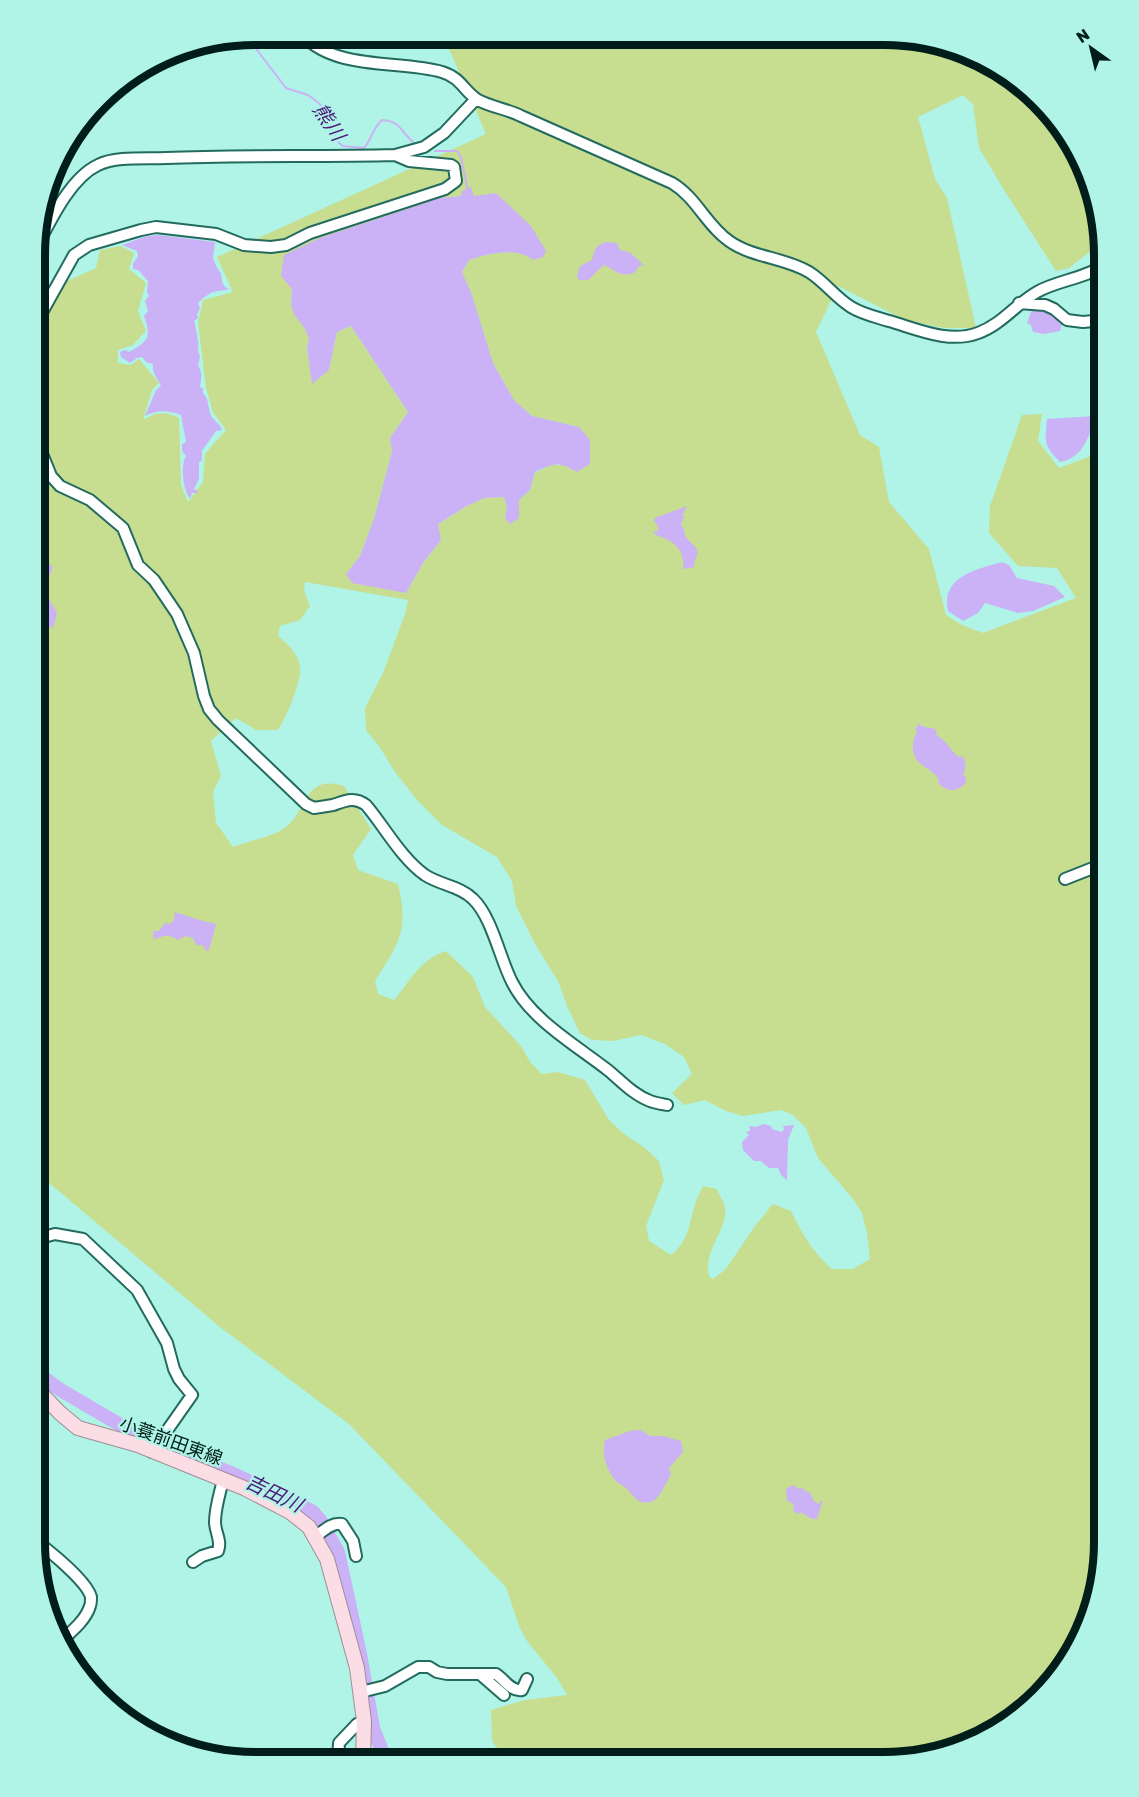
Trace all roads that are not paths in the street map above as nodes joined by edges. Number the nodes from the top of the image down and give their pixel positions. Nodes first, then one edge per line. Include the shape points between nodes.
1 (316, 45) edge
2 (476, 99) junction
3 (395, 155) junction
4 (47, 229) edge
5 (1094, 271) edge
6 (1019, 303) junction
7 (45, 307) edge
8 (1094, 321) edge
9 (45, 461) edge
10 (1094, 868) edge
11 (1065, 879) dead end
12 (668, 1105) dead end
13 (45, 1237) edge
14 (45, 1397) edge
15 (153, 1450) junction
16 (223, 1480) junction
17 (318, 1535) junction
18 (46, 1549) edge
19 (356, 1556) dead end
20 (193, 1562) dead end
21 (67, 1635) edge
22 (481, 1675) junction
23 (527, 1679) dead end
24 (365, 1692) junction
25 (504, 1695) dead end
26 (363, 1721) junction
27 (338, 1752) edge
28 (363, 1752) edge

1 - 2 street via 333,54 383,65 446,73
2 - 3 street via 444,133 424,147
2 - 6 street via 672,183 683,190 728,241 743,250 807,271 861,312 935,335 963,337 991,327
3 - 4 street via 182,158 98,164 70,189
3 - 7 street via 409,161 451,165 456,180 445,189 286,245 243,245 219,235 156,227 89,245 74,255
5 - 6 street via 1048,286
6 - 8 street via 1045,305 1067,320
9 - 12 street via 60,486 90,500 123,528 138,565 154,580 177,614 194,653 209,709 218,720 306,804 314,808 349,799 366,805 423,874 474,900 512,984 527,1006 634,1093
10 - 11 street
13 - 15 street via 55,1234 83,1239 137,1290 167,1343 174,1369 192,1395
14 - 15 main road, 小蓑前田東線 via 78,1428
15 - 16 main road, 小蓑前田東線
16 - 17 main road, 小蓑前田東線 via 290,1512
16 - 20 street via 215,1524 218,1551
17 - 19 street via 342,1524 353,1541
17 - 24 main road, 小蓑前田東線
18 - 21 street via 67,1567 91,1597 86,1615
22 - 23 street via 496,1674 518,1691
22 - 24 street via 447,1674 423,1666
22 - 25 street
24 - 26 main road, 小蓑前田東線
26 - 27 street via 339,1743
26 - 28 main road, 小蓑前田東線

